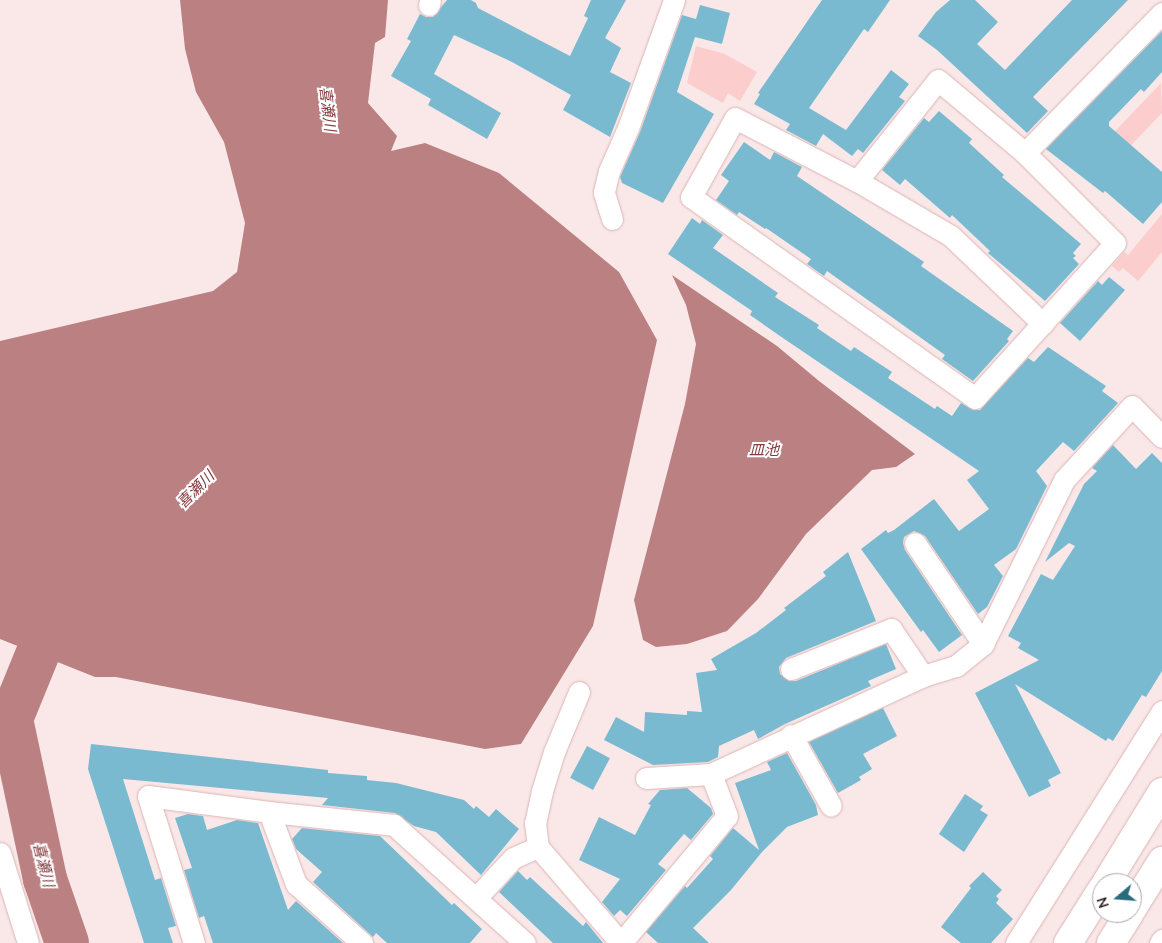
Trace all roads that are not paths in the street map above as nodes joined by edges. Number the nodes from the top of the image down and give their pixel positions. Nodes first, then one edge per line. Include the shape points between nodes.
1 (674, 0) edge
2 (1162, 13) edge
3 (1025, 153) junction
4 (857, 181) junction
5 (612, 219) dead end
6 (1043, 324) junction
7 (1162, 437) edge
8 (915, 543) dead end
9 (983, 644) junction
10 (791, 669) dead end
11 (923, 676) junction
12 (579, 692) dead end
13 (1162, 711) edge
14 (791, 736) junction
15 (711, 774) junction
16 (646, 778) dead end
17 (1162, 792) edge
18 (831, 806) dead end
19 (269, 812) junction
20 (538, 847) junction
21 (0, 853) edge
22 (1162, 861) edge
23 (1112, 873) edge
24 (1142, 893) edge
25 (476, 898) junction
26 (1092, 905) edge
27 (1124, 923) edge
28 (28, 943) edge
29 (194, 943) edge
30 (362, 943) edge
31 (524, 943) edge
32 (621, 943) edge
33 (1016, 943) edge
34 (1068, 943) edge
35 (1111, 943) edge

1 - 5 street via 609,171 604,192
2 - 3 street
3 - 4 street via 938,80
3 - 6 street via 1116,243
4 - 6 street via 951,236
4 - 6 street via 735,118 691,197 975,398
7 - 9 street via 1132,406 1064,480
8 - 9 street
9 - 11 street via 956,666
10 - 11 street via 891,629
11 - 14 street
12 - 20 street via 542,791 535,823
13 - 33 street
14 - 15 street
14 - 18 street
15 - 16 street
15 - 32 street via 727,816
17 - 23 highway
19 - 25 street via 394,825
19 - 29 street via 148,796
19 - 30 street via 296,884
20 - 25 street via 513,858
20 - 32 street
21 - 28 street
22 - 24 highway
25 - 31 street
26 - 34 highway
27 - 35 highway

